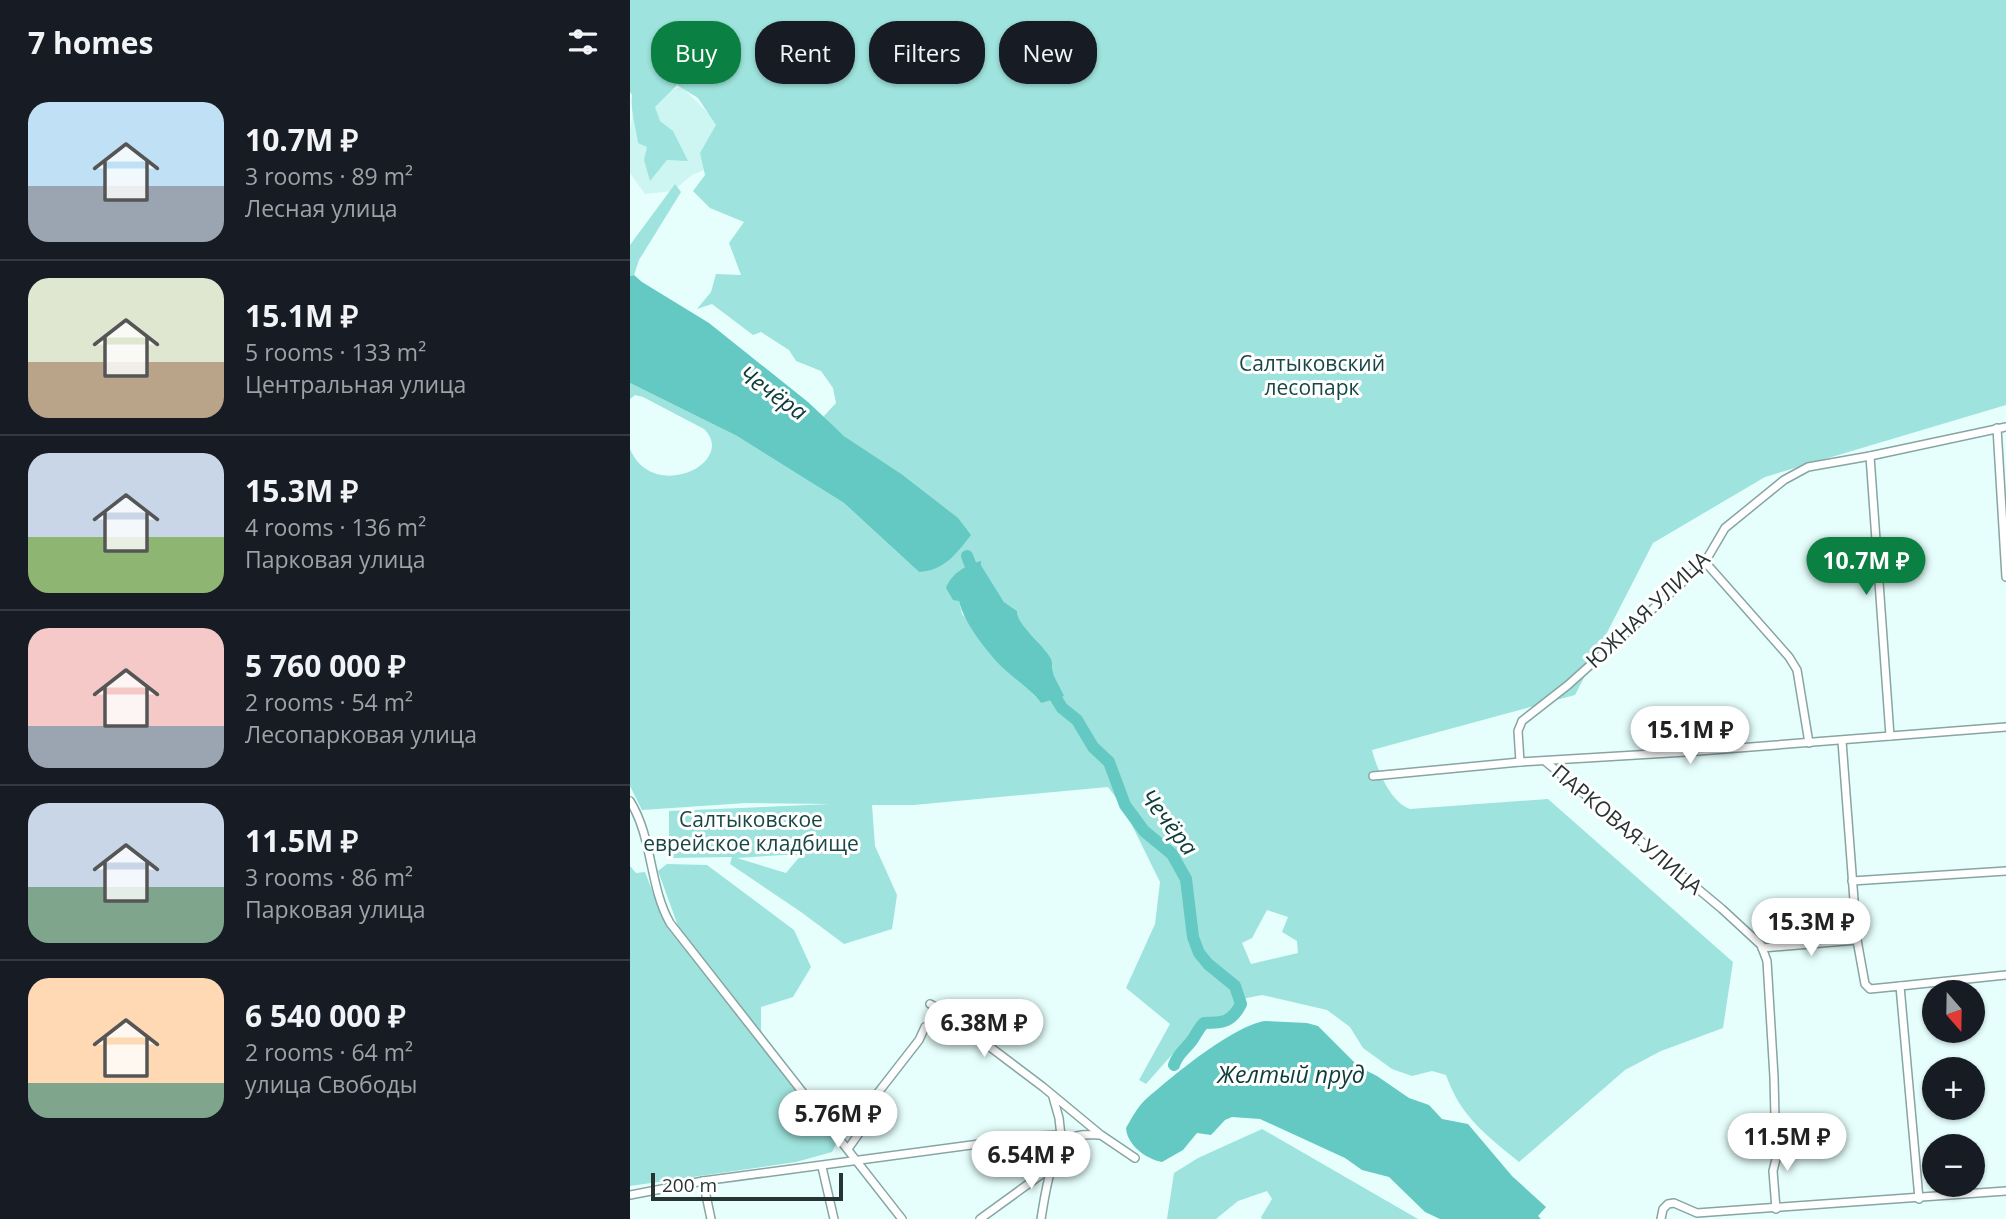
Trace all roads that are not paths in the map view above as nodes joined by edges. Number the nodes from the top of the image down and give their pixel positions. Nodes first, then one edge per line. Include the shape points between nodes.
1 (2006, 426) edge
2 (1997, 428) junction
3 (1870, 456) junction
4 (1705, 562) junction
5 (2006, 577) edge
6 (2006, 727) edge
7 (1890, 736) junction
8 (1842, 741) junction
9 (1809, 743) junction
10 (1520, 762) junction
11 (1546, 762) junction
12 (1373, 776) dead end
13 (630, 802) edge
14 (2006, 871) edge
15 (1853, 881) junction
16 (1857, 940) junction
17 (1762, 948) junction
18 (2006, 975) edge
19 (1900, 986) junction
20 (930, 1004) dead end
21 (925, 1027) dead end
22 (1051, 1094) junction
23 (1060, 1135) junction
24 (1101, 1135) junction
25 (1064, 1143) junction
26 (848, 1149) junction
27 (1135, 1158) dead end
28 (858, 1161) junction
29 (822, 1167) junction
30 (1050, 1169) junction
31 (703, 1181) junction
32 (2006, 1191) edge
33 (630, 1195) edge
34 (1919, 1199) junction
35 (1776, 1209) junction
36 (711, 1219) edge
37 (834, 1219) edge
38 (902, 1219) edge
39 (980, 1219) edge
40 (1041, 1219) edge
41 (1661, 1219) edge

1 - 2 street, ЮЖНАЯ УЛИЦА
2 - 3 street, ЮЖНАЯ УЛИЦА
2 - 5 street
3 - 4 street, ЮЖНАЯ УЛИЦА via 1808,467 1784,480 1725,528
3 - 7 street
4 - 9 street via 1790,657 1797,670
4 - 10 street, ЮЖНАЯ УЛИЦА via 1522,721 1518,731
6 - 7 street
7 - 8 street
8 - 9 street
8 - 15 street
9 - 11 street
10 - 11 street
10 - 12 street
11 - 17 street, ПАРКОВАЯ УЛИЦА
13 - 26 street via 670,923
14 - 15 street
15 - 16 street
16 - 17 street
16 - 19 street via 1865,984 1870,989
17 - 35 street via 1767,961 1774,1077
18 - 19 street
19 - 34 street
20 - 22 street
21 - 26 street via 870,1102 862,1129
22 - 23 street
22 - 24 street
23 - 25 street
23 - 28 street
24 - 25 street via 1076,1136
24 - 27 street
25 - 30 street
26 - 28 street
28 - 29 street
28 - 38 street
29 - 31 street
29 - 37 street
30 - 39 street
30 - 40 street
31 - 33 street
31 - 36 street
32 - 34 street
34 - 35 street
35 - 41 street via 1697,1213 1674,1203 1663,1209

